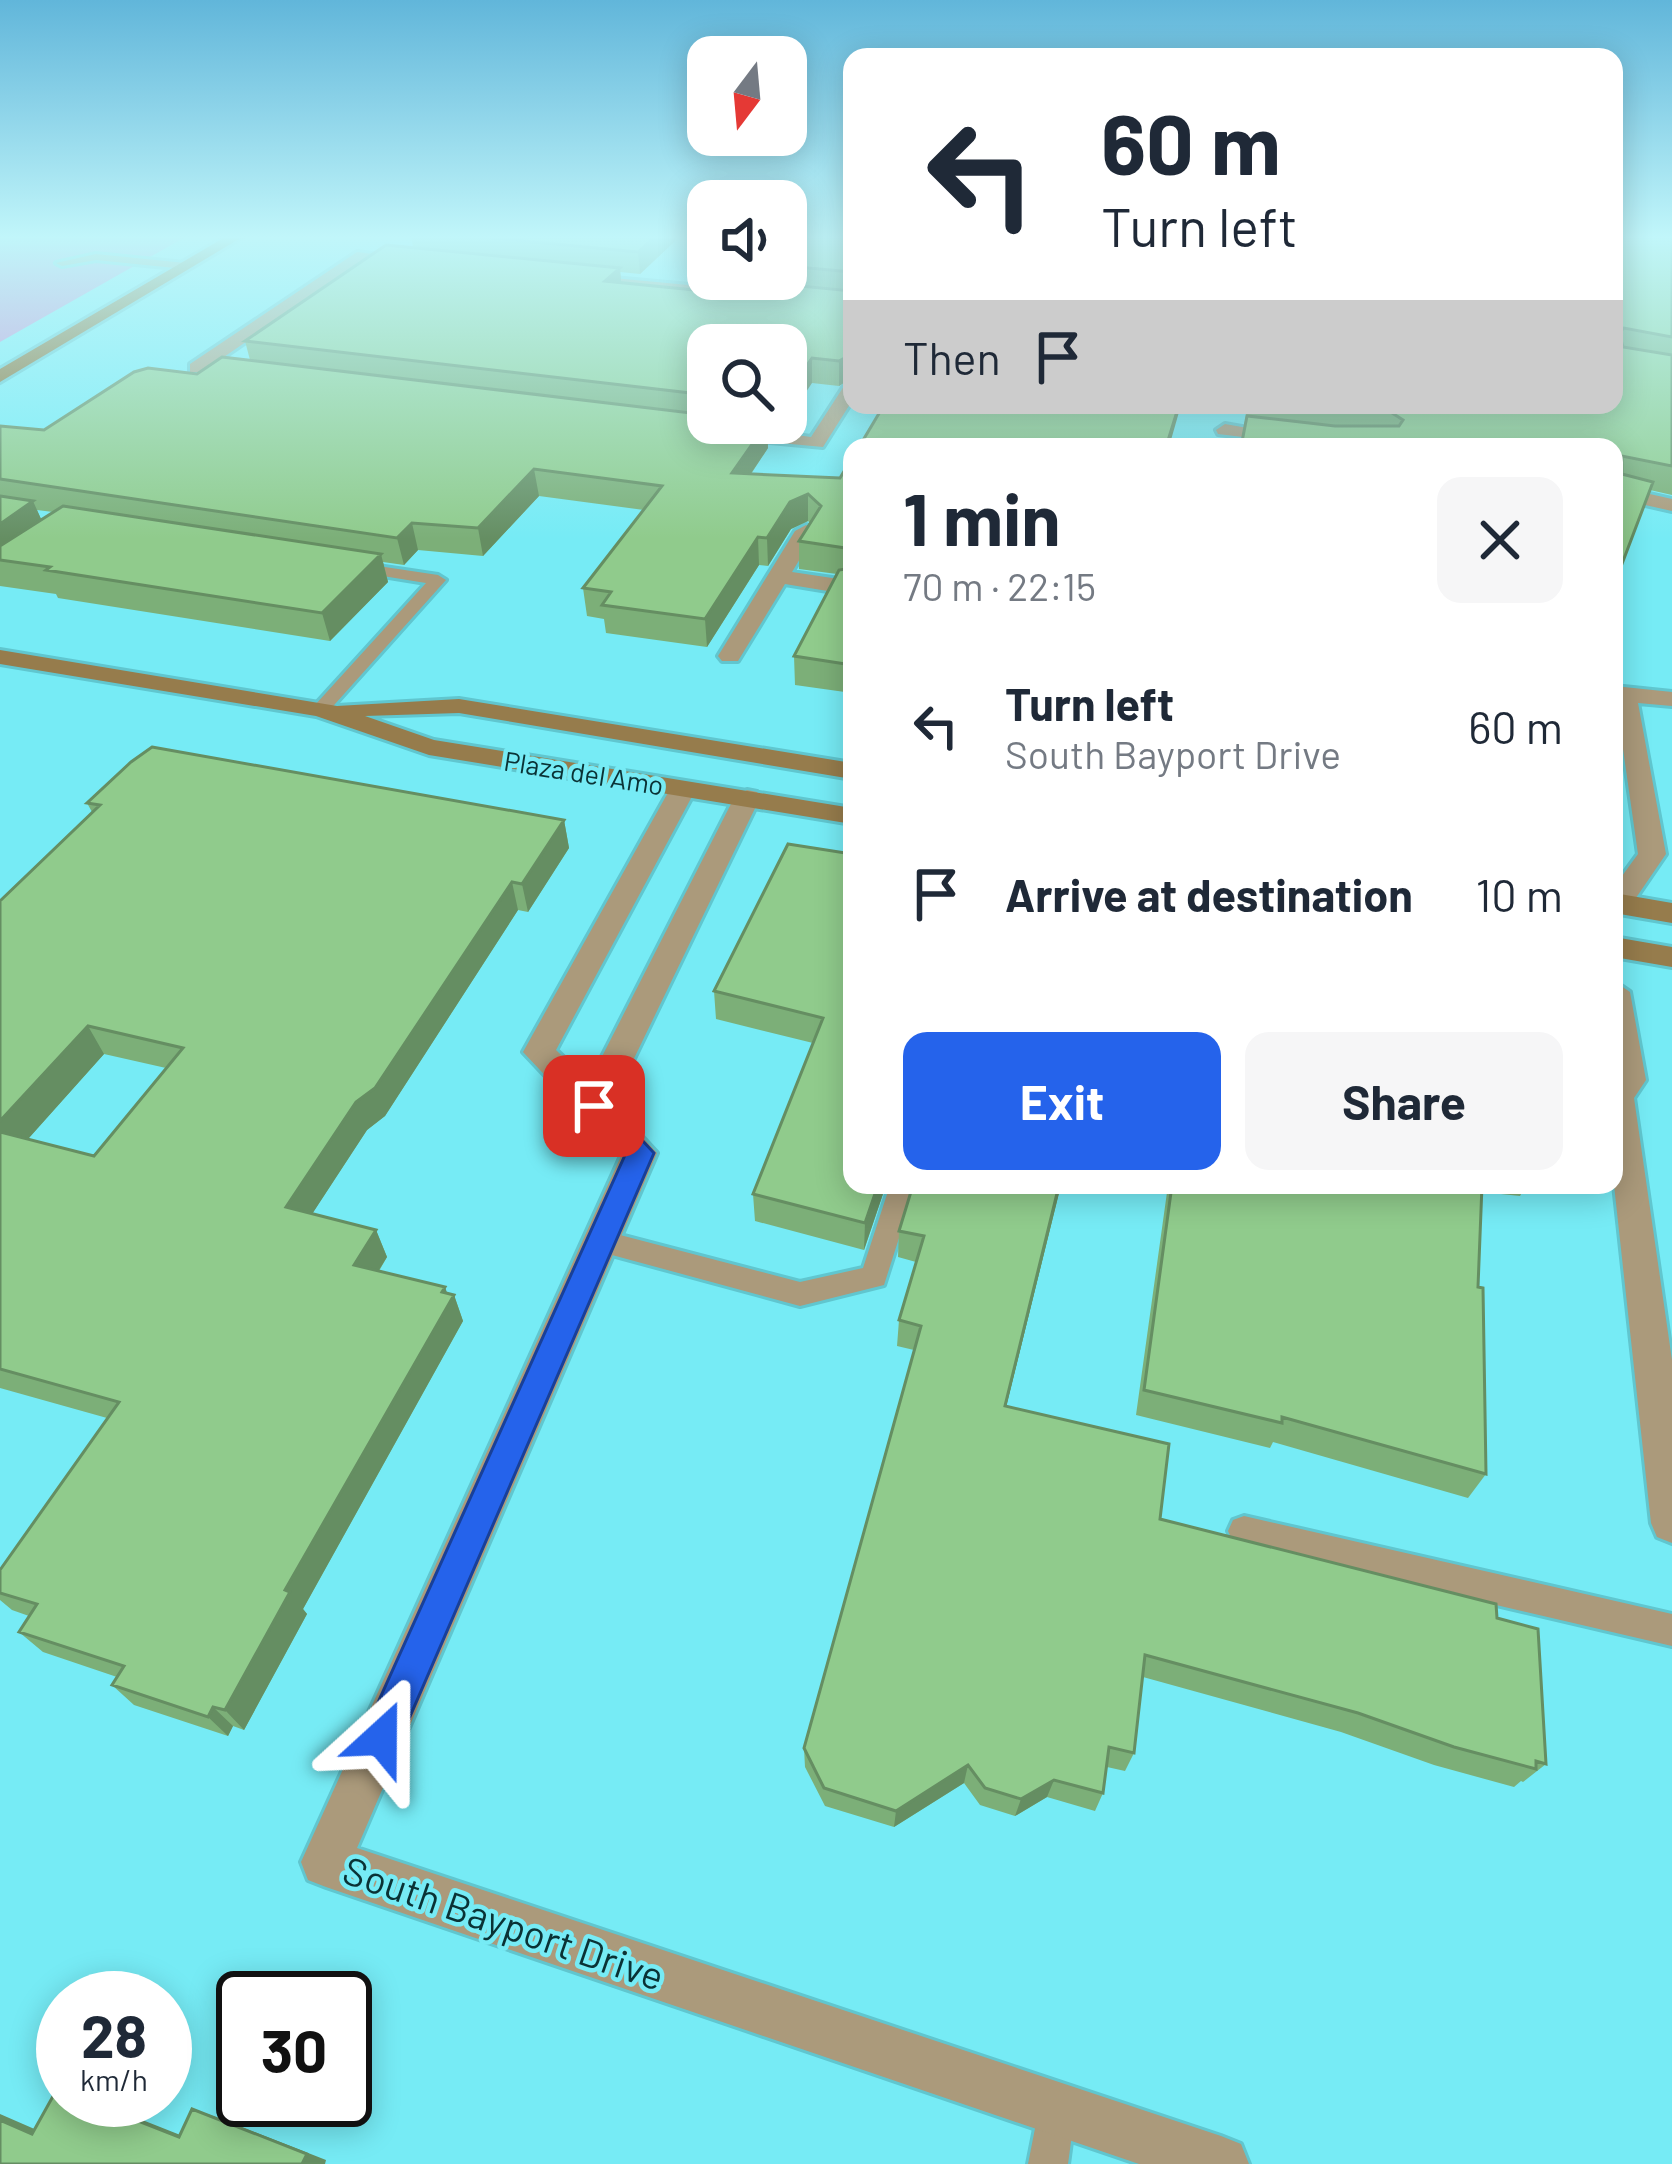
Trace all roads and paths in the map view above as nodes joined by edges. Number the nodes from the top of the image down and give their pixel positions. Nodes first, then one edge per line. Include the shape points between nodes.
1 (66, 337) edge
2 (242, 337) edge
3 (219, 371) edge
4 (0, 376) edge
5 (843, 401) edge
6 (807, 442) edge
7 (1623, 494) edge
8 (1672, 505) edge
9 (806, 531) edge
10 (346, 566) edge
11 (780, 577) junction
12 (843, 587) edge
13 (730, 656) dead end
14 (0, 657) edge
15 (1623, 693) edge
16 (1672, 699) edge
17 (321, 709) junction
18 (706, 747) junction
19 (1625, 768) edge
20 (843, 770) edge
21 (683, 789) junction
22 (747, 798) junction
23 (843, 814) edge
24 (1623, 892) edge
25 (1623, 904) edge
26 (1672, 913) edge
27 (1623, 949) edge
28 (1672, 957) edge
29 (1623, 1042) edge
30 (1623, 1093) edge
31 (594, 1106) junction
32 (1623, 1134) edge
33 (900, 1194) edge
34 (601, 1241) junction
35 (1663, 1388) edge
36 (1672, 1523) edge
37 (1244, 1531) dead end
38 (1672, 1630) edge
39 (1054, 2111) junction
40 (1048, 2164) edge
41 (1221, 2164) edge

1 - 4 main road
2 - 3 street via 196,368
5 - 6 street via 816,443
7 - 8 street
9 - 11 street
10 - 17 lane via 438,580
11 - 12 street
11 - 13 street
14 - 17 main road, Plaza del Amo
15 - 16 street
17 - 18 main road, Plaza del Amo via 459,706
17 - 21 main road, Plaza del Amo via 429,747
18 - 20 main road, Plaza del Amo
18 - 21 main road
19 - 24 street via 1652,854
21 - 22 main road, Plaza del Amo
21 - 31 street, South Bayport Drive via 539,1052
22 - 23 main road, Plaza del Amo
22 - 31 street
25 - 26 main road
27 - 28 main road
29 - 30 street via 1630,1080
31 - 34 street, South Bayport Drive via 640,1153
32 - 35 street
33 - 34 lane via 874,1276 800,1294
34 - 39 street, South Bayport Drive via 326,1862
35 - 36 street
37 - 38 lane
39 - 40 lane
39 - 41 street, South Bayport Drive

